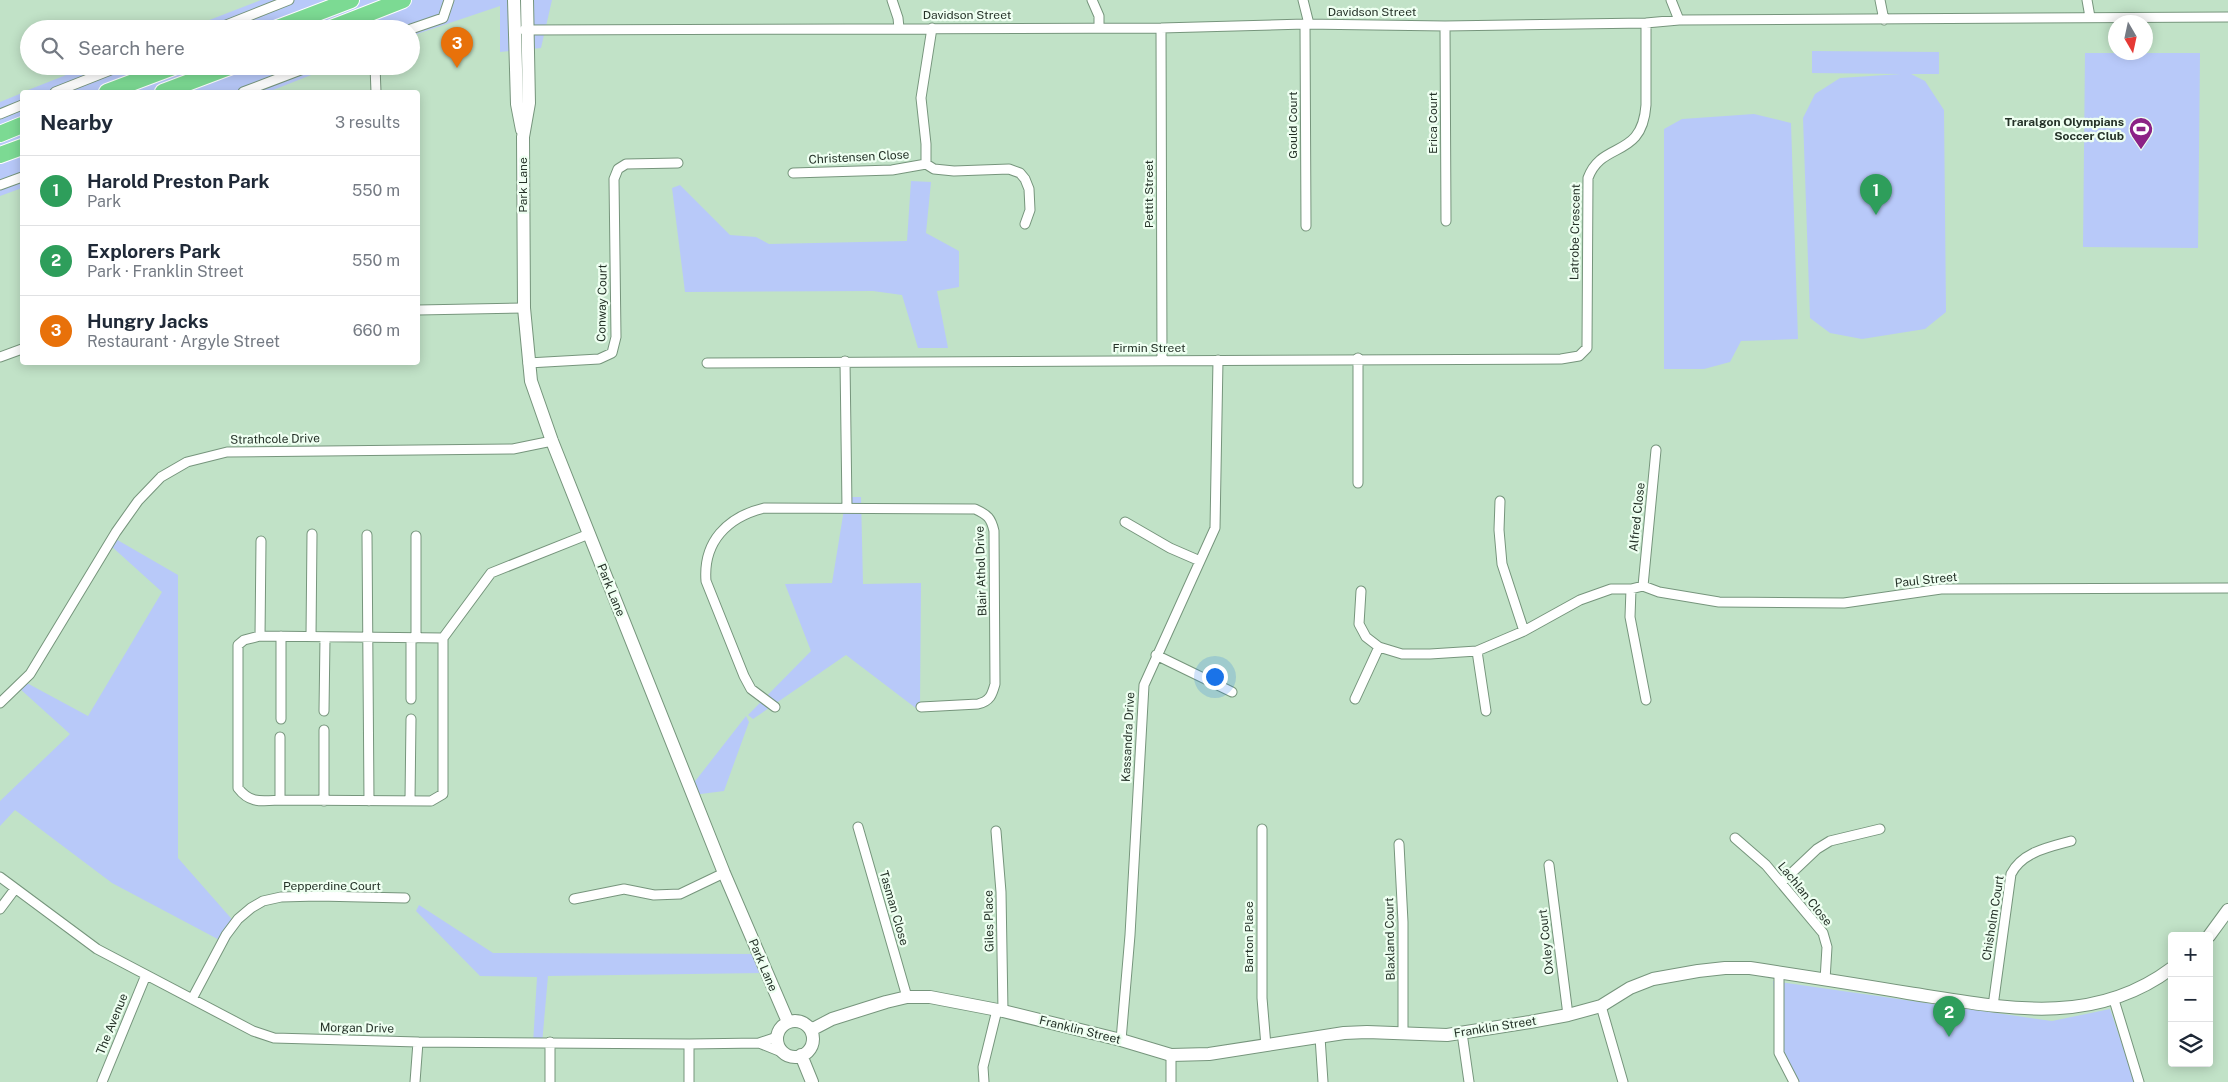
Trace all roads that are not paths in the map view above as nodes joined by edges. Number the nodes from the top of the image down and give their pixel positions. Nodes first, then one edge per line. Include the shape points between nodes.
1 (288, 0) edge
2 (350, 0) edge
3 (403, 0) edge
4 (449, 0) edge
5 (892, 0) edge
6 (1092, 0) edge
7 (1303, 0) edge
8 (1671, 0) edge
9 (1880, 0) edge
10 (2087, 0) edge
11 (520, 2) edge
12 (2090, 17) junction
13 (2228, 17) edge
14 (238, 20) edge
15 (298, 20) edge
16 (352, 20) edge
17 (1679, 20) junction
18 (1884, 20) junction
19 (1646, 23) junction
20 (1307, 24) junction
21 (420, 26) edge
22 (1445, 26) junction
23 (1099, 27) junction
24 (899, 28) junction
25 (932, 28) junction
26 (1161, 28) junction
27 (522, 30) junction
28 (98, 75) edge
29 (152, 75) edge
30 (208, 75) edge
31 (287, 75) edge
32 (375, 75) edge
33 (60, 90) edge
34 (112, 90) edge
35 (168, 90) edge
36 (248, 90) edge
37 (376, 90) edge
38 (20, 107) edge
39 (0, 114) edge
40 (20, 126) edge
41 (0, 134) edge
42 (20, 148) edge
43 (0, 156) edge
44 (678, 163) dead end
45 (926, 164) junction
46 (793, 173) dead end
47 (20, 178) edge
48 (0, 185) edge
49 (1446, 221) dead end
50 (1025, 224) dead end
51 (1306, 226) dead end
52 (524, 308) junction
53 (420, 310) edge
54 (1587, 348) joint
55 (20, 350) edge
56 (0, 357) edge
57 (1358, 358) junction
58 (1218, 360) junction
59 (845, 361) junction
60 (1162, 361) junction
61 (528, 363) junction
62 (707, 363) dead end
63 (552, 441) junction
64 (1656, 450) dead end
65 (1358, 483) dead end
66 (1500, 501) dead end
67 (847, 508) junction
68 (1125, 522) dead end
69 (312, 534) dead end
70 (589, 534) junction
71 (367, 535) dead end
72 (416, 536) dead end
73 (261, 541) dead end
74 (1200, 561) junction
75 (1643, 586) junction
76 (2228, 588) edge
77 (1631, 589) junction
78 (1361, 591) dead end
79 (1524, 631) junction
80 (260, 636) junction
81 (281, 636) junction
82 (311, 636) junction
83 (325, 638) junction
84 (369, 638) junction
85 (414, 638) junction
86 (443, 638) junction
87 (1379, 647) junction
88 (1477, 650) junction
89 (1156, 655) junction
90 (1232, 692) dead end
91 (411, 699) dead end
92 (1356, 699) dead end
93 (1646, 700) dead end
94 (0, 703) edge
95 (921, 706) dead end
96 (775, 707) dead end
97 (324, 711) dead end
98 (1486, 711) dead end
99 (281, 719) dead end
100 (411, 719) dead end
101 (324, 730) dead end
102 (280, 737) dead end
103 (280, 800) junction
104 (324, 800) junction
105 (410, 800) junction
106 (369, 801) junction
107 (858, 827) dead end
108 (1262, 829) dead end
109 (1880, 829) dead end
110 (996, 831) dead end
111 (1735, 838) dead end
112 (2071, 841) dead end
113 (1399, 844) dead end
114 (1549, 865) dead end
115 (724, 873) junction
116 (0, 877) edge
117 (1781, 883) junction
118 (15, 889) junction
119 (405, 898) dead end
120 (574, 899) dead end
121 (0, 909) edge
122 (2228, 910) edge
123 (2212, 932) edge
124 (2168, 971) edge
125 (1779, 973) junction
126 (146, 975) junction
127 (1824, 980) junction
128 (907, 997) junction
129 (192, 999) junction
130 (2114, 1000) junction
131 (1601, 1006) junction
132 (1993, 1006) junction
133 (1000, 1010) junction
134 (1568, 1016) junction
135 (788, 1022) junction
136 (811, 1030) junction
137 (1462, 1033) junction
138 (1403, 1034) junction
139 (777, 1036) junction
140 (1320, 1037) junction
141 (1121, 1040) junction
142 (418, 1042) junction
143 (550, 1042) junction
144 (759, 1043) junction
145 (689, 1044) junction
146 (1266, 1046) junction
147 (784, 1053) junction
148 (1171, 1055) junction
149 (801, 1056) junction
150 (102, 1082) edge
151 (415, 1082) edge
152 (550, 1082) edge
153 (689, 1082) edge
154 (812, 1082) edge
155 (984, 1082) edge
156 (1171, 1082) edge
157 (1323, 1082) edge
158 (1469, 1082) edge
159 (1623, 1082) edge
160 (1794, 1082) edge
161 (2139, 1082) edge

1 - 14 street
2 - 15 highway
3 - 16 highway
4 - 21 street via 443,18
5 - 24 street
6 - 23 street via 1099,16
7 - 20 street, Gould Court
8 - 17 street
9 - 18 street
10 - 12 street
11 - 27 street, Park Lane
12 - 13 street, Davidson Street
12 - 18 street, Davidson Street
17 - 18 street, Davidson Street
17 - 19 street, Davidson Street
19 - 22 street, Davidson Street
19 - 54 street, Latrobe Crescent via 1645,118 1636,138 1598,160 1588,178
20 - 22 street, Davidson Street
20 - 26 street, Davidson Street
20 - 51 street, Gould Court
22 - 49 street, Erica Court
23 - 25 street, Davidson Street
23 - 26 street, Davidson Street
24 - 25 street, Davidson Street
24 - 27 street, Davidson Street
25 - 45 street, Christensen Close via 921,98
26 - 60 street, Pettit Street
27 - 52 street, Park Lane via 516,104 523,137
28 - 33 street
29 - 34 highway
30 - 35 highway
31 - 36 street
32 - 37 street
38 - 39 street
40 - 41 highway
42 - 43 highway
44 - 61 street, Conway Court via 616,167 616,337 612,353 599,359
45 - 46 street, Christensen Close via 892,170
45 - 50 street, Christensen Close via 943,170 1009,169 1020,173 1030,194 1030,210
47 - 48 street
52 - 53 street
52 - 61 street, Park Lane
54 - 57 street, Firmin Street via 1579,356 1561,359
55 - 56 street
57 - 58 street, Firmin Street
57 - 65 street
58 - 60 street, Firmin Street
58 - 74 street, Kassandra Drive via 1215,528
59 - 60 street, Firmin Street
59 - 62 street, Firmin Street
59 - 67 street
61 - 63 street, Park Lane
63 - 70 street, Park Lane
63 - 94 street, Strathcole Drive via 513,449 227,452 187,462 161,477 138,501 30,674
64 - 75 street, Alfred Close
66 - 79 street via 1498,530 1502,564
67 - 95 street, Blair Athol Drive via 962,508 987,514 992,520 995,684 992,696 978,704
67 - 96 street, Blair Athol Drive via 764,508 748,512 732,520 710,549 705,565 706,581 744,676 751,689
68 - 74 street
69 - 82 street
70 - 86 street via 491,573
70 - 115 street, Park Lane
71 - 84 street
72 - 85 street
73 - 80 street
74 - 89 street, Kassandra Drive
75 - 76 street, Paul Street via 1659,592 1719,602 1844,603 1941,589
75 - 77 street
77 - 79 street via 1611,589 1580,600
77 - 93 street via 1630,617
78 - 87 street via 1359,624 1366,637
79 - 88 street
80 - 81 street
80 - 103 street via 238,645 238,788 245,797 256,802
81 - 82 street
81 - 99 street
82 - 83 street
83 - 84 street
83 - 97 street
84 - 85 street
84 - 106 street
85 - 86 street
85 - 91 street
86 - 105 street via 442,794 431,801
87 - 88 street via 1402,654
87 - 92 street
88 - 98 street
89 - 90 street
89 - 141 street, Kassandra Drive via 1144,685
100 - 105 street
101 - 104 street
102 - 103 street
103 - 104 street
104 - 106 street
105 - 106 street
107 - 128 street, Tasman Close
108 - 146 street, Barton Place via 1262,998
109 - 117 street via 1830,841
110 - 133 street, Giles Place via 1001,892
111 - 117 street, Lachlan Close
112 - 132 street, Chisholm Court via 2016,863 2011,874
113 - 138 street, Blaxland Court
114 - 134 street, Oxley Court
115 - 120 street via 680,894 654,895 624,889
115 - 135 street, Park Lane
116 - 118 street, Morgan Drive
117 - 127 street, Lachlan Close via 1823,933 1827,947
118 - 121 street
118 - 126 street, Morgan Drive via 82,939
119 - 129 street, Pepperdine Court via 318,896 263,901 238,919 226,935
122 - 123 street
124 - 130 street, Franklin Street
125 - 127 street, Franklin Street
125 - 131 street, Franklin Street via 1725,968 1653,979 1630,988
125 - 160 street via 1779,1053
126 - 129 street, Morgan Drive
126 - 150 street, The Avenue
127 - 132 street, Franklin Street
128 - 133 street, Franklin Street via 953,1000
128 - 136 street, Franklin Street via 860,1010
129 - 142 street, Morgan Drive via 274,1038
130 - 132 street, Franklin Street via 2055,1009
130 - 161 street
131 - 134 street, Franklin Street
131 - 159 street
133 - 141 street, Franklin Street
133 - 155 street, Giles Place via 983,1067
134 - 137 street, Franklin Street
135 - 136 street via 798,1021
135 - 139 street
136 - 149 street via 810,1048
137 - 138 street, Franklin Street
137 - 158 street
138 - 140 street, Franklin Street via 1368,1032
139 - 144 street, Morgan Drive
139 - 147 street
140 - 146 street, Franklin Street
140 - 157 street
141 - 148 street, Franklin Street
142 - 143 street, Morgan Drive
142 - 151 street
143 - 145 street, Morgan Drive
143 - 152 street
144 - 145 street, Morgan Drive
144 - 147 street, Morgan Drive
145 - 153 street
146 - 148 street, Franklin Street via 1209,1054
147 - 149 street
148 - 156 street
149 - 154 street

